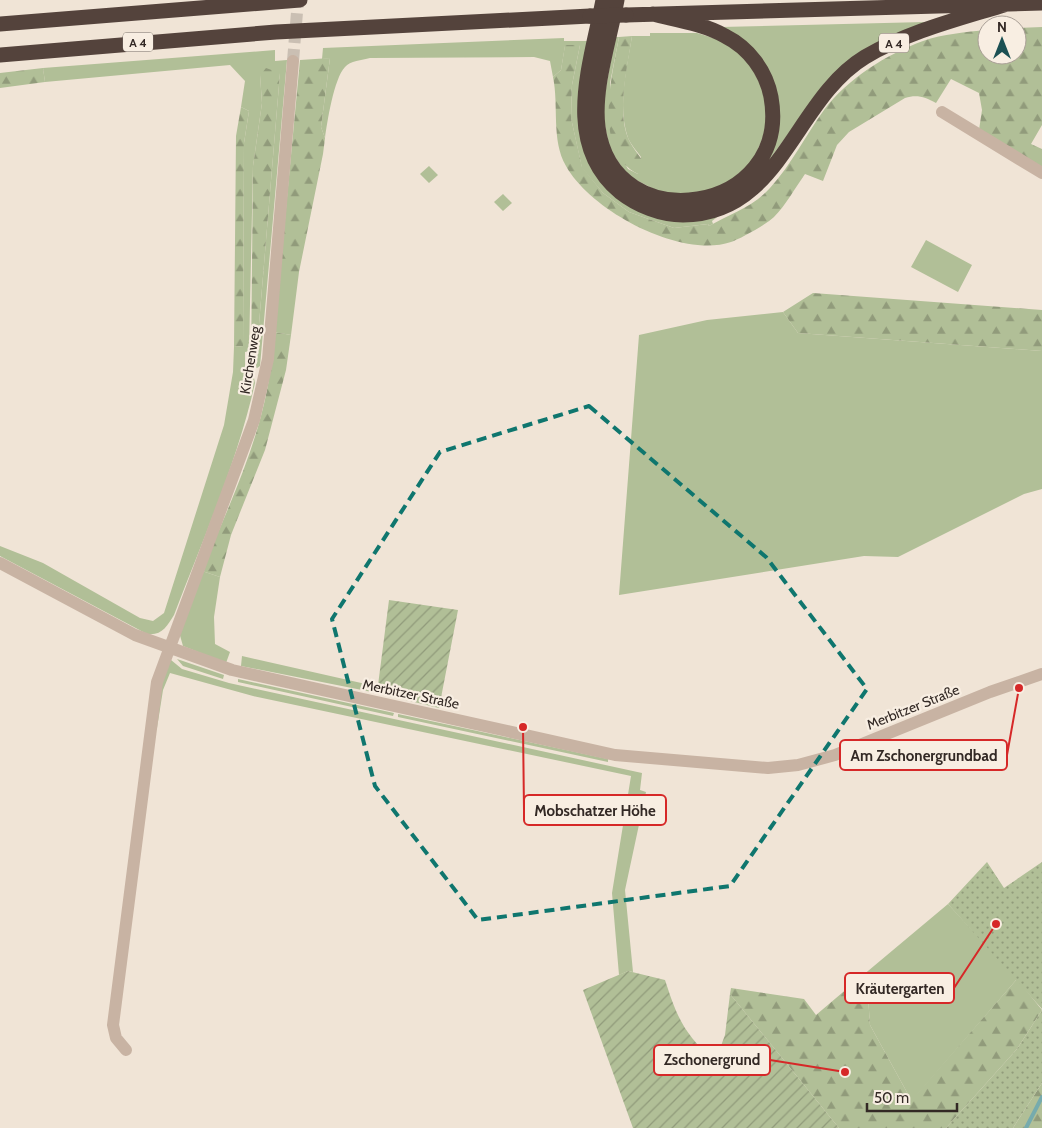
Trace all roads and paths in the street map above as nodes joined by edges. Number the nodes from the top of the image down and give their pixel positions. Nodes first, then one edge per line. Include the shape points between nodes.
1 (300, 0) edge
2 (604, 0) edge
3 (617, 0) edge
4 (1042, 3) edge
5 (1007, 4) junction
6 (653, 14) junction
7 (0, 24) edge
8 (0, 55) edge
9 (293, 61) tunnel mouth
10 (942, 112) dead end
11 (1042, 173) edge
12 (0, 563) edge
13 (168, 648) junction
14 (1042, 674) edge
15 (126, 1050) dead end

1 - 7 highway, A 4
2 - 5 highway, A 4 via 584,104 585,130 598,166 615,187 633,202 677,215 698,214 740,200 762,180 834,85 864,58 928,29
3 - 6 highway via 598,93 598,128 606,153 624,178 643,192 675,202 716,196 747,177 763,155 773,118 765,76 752,56 726,36
4 - 5 highway, A 4
5 - 6 highway, A 4
6 - 8 highway, A 4, bridge via 276,32
9 - 13 street, Kirchenweg via 268,359 254,420
10 - 11 street
12 - 13 street, Merbitzer Straße via 136,635
13 - 14 street, Merbitzer Straße via 232,670 615,754 768,768 798,766 835,755
13 - 15 street via 157,682 113,1025 116,1038

